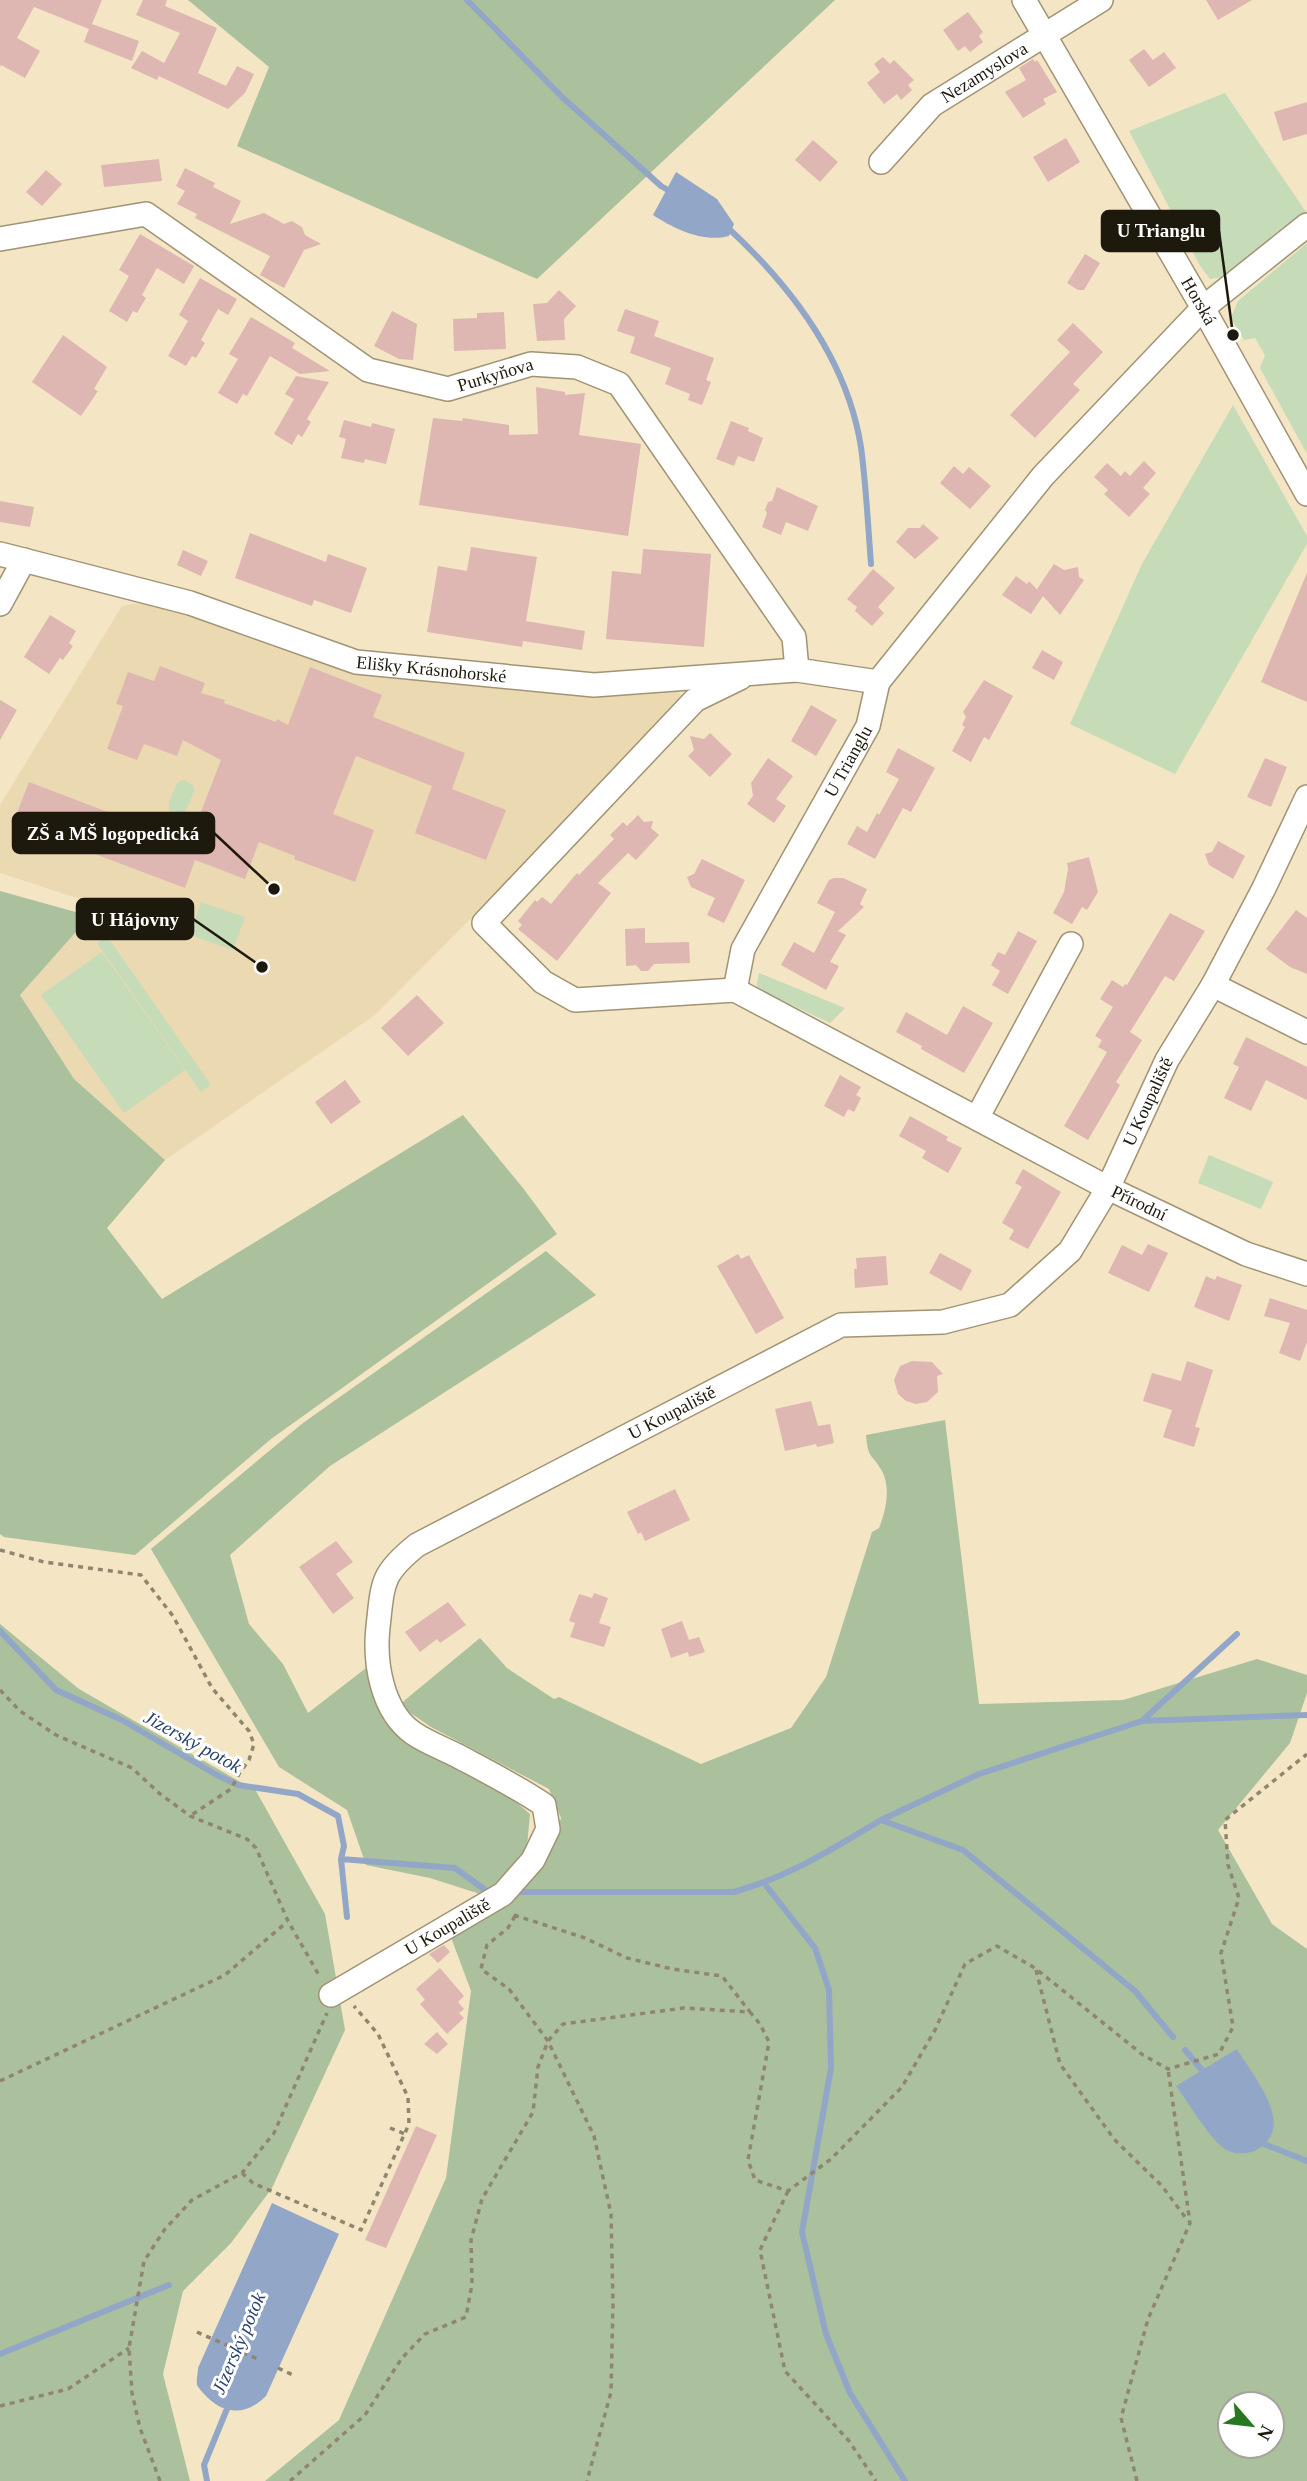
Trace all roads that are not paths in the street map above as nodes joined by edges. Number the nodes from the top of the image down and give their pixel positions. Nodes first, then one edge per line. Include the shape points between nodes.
1 (1024, 0) edge
2 (1101, 0) edge
3 (1045, 33) junction
4 (881, 162) dead end
5 (1307, 225) edge
6 (0, 239) edge
7 (1203, 308) junction
8 (1307, 494) edge
9 (0, 554) edge
10 (24, 560) junction
11 (0, 604) edge
12 (797, 670) junction
13 (754, 672) junction
14 (878, 682) junction
15 (1307, 797) edge
16 (1071, 944) dead end
17 (1213, 985) junction
18 (735, 990) junction
19 (1307, 1032) edge
20 (977, 1118) junction
21 (1108, 1188) junction
22 (1307, 1274) edge
23 (341, 1997) road end

1 - 3 street, Horská
2 - 3 street, Nezamyslova
3 - 4 street, Nezamyslova via 932,105
3 - 7 street, Horská
5 - 7 street, U Trianglu
6 - 12 street, Purkyňova via 146,214 368,370 448,390 531,364 577,367 619,384 794,637
7 - 8 street, Horská
7 - 14 street, U Trianglu via 1043,476
9 - 10 street, Elišky Krásnohorské
10 - 11 street
10 - 13 street, Elišky Krásnohorské via 190,603 356,662 594,685
12 - 13 street, Elišky Krásnohorské
12 - 14 street, Elišky Krásnohorské
13 - 18 street via 695,700 484,923 543,982 575,1000
14 - 18 street, U Trianglu via 867,726 743,949
15 - 17 street, U Koupaliště
16 - 20 street
17 - 19 street
17 - 21 street, U Koupaliště via 1167,1060
18 - 20 street, Přírodní
20 - 21 street, Přírodní
21 - 22 street, Přírodní via 1246,1254
21 - 23 street, U Koupaliště via 1070,1251 1010,1306 943,1322 841,1325 417,1545 395,1563 383,1584 376,1639 383,1690 393,1711 412,1733 544,1805 548,1829 533,1860 501,1893 363,1976

